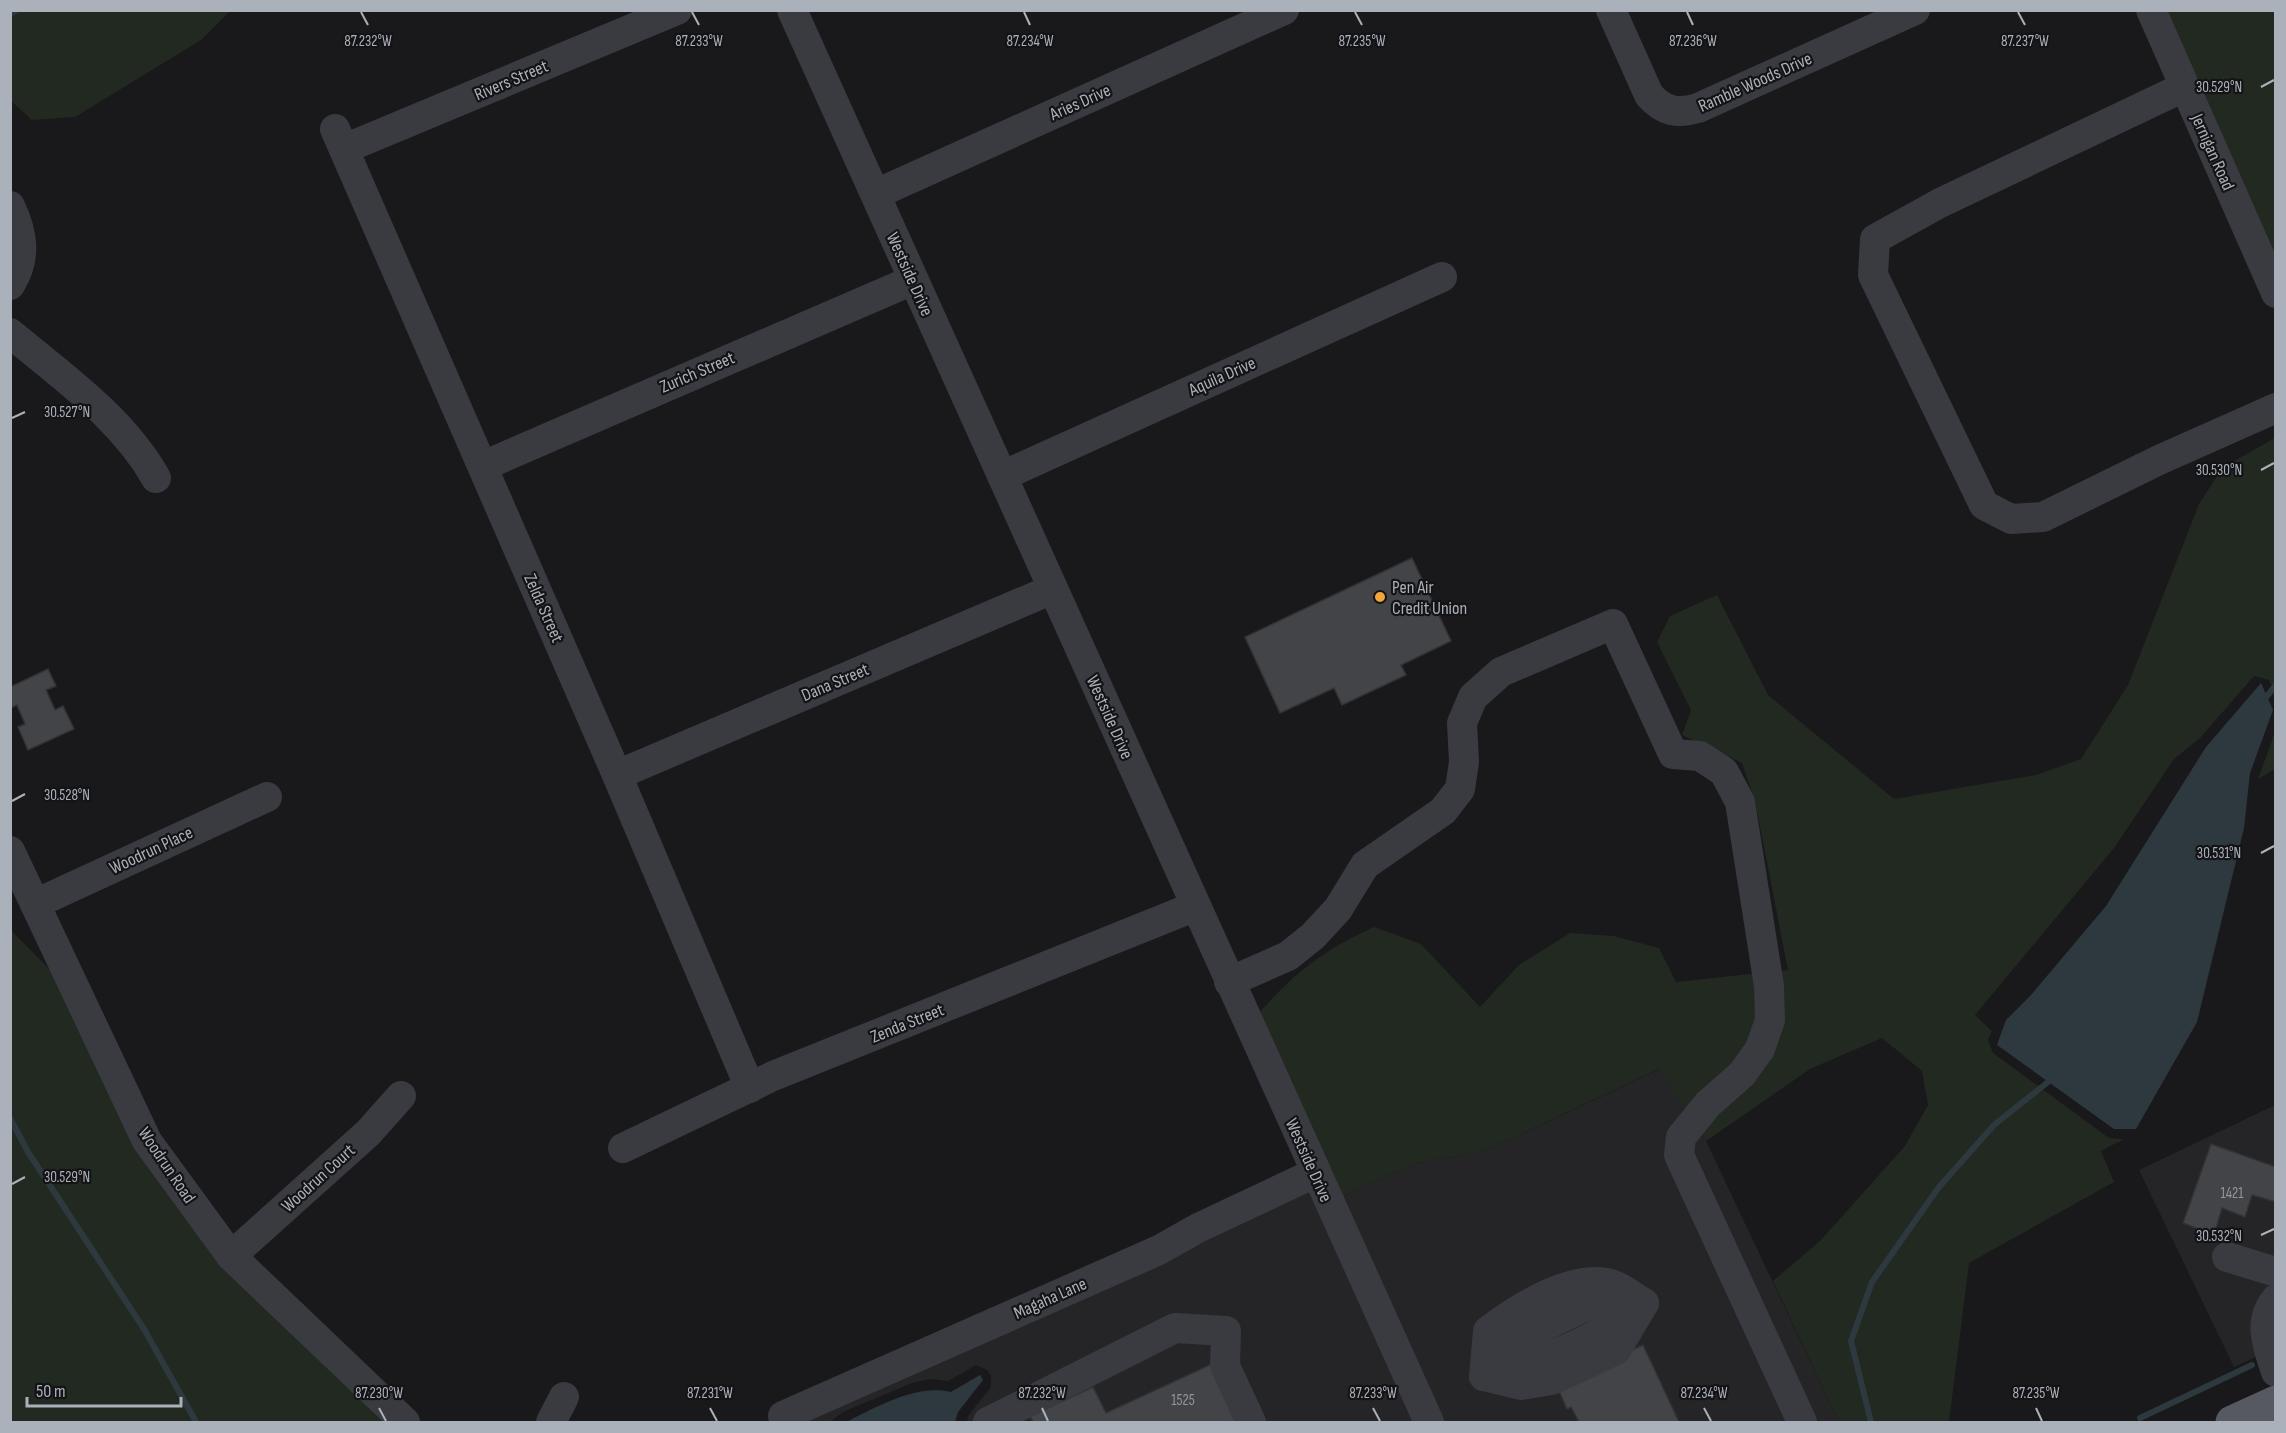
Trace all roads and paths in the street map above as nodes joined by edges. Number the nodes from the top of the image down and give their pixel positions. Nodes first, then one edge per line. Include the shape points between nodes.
1 (677, 10) edge
2 (792, 10) edge
3 (1284, 10) edge
4 (1611, 10) edge
5 (1915, 10) edge
6 (2151, 10) edge
7 (2184, 87) junction
8 (340, 139) joint
9 (876, 194) junction
10 (10, 206) edge
11 (1442, 277) dead end
12 (913, 280) junction
13 (10, 285) edge
14 (2276, 293) edge
15 (10, 333) edge
16 (2276, 408) edge
17 (483, 466) junction
18 (1002, 476) junction
19 (156, 478) dead end
20 (1053, 589) junction
21 (617, 775) junction
22 (267, 797) dead end
23 (10, 851) edge
24 (35, 904) junction
25 (1196, 906) junction
26 (1229, 982) junction
27 (750, 1088) junction
28 (401, 1096) dead end
29 (623, 1148) dead end
30 (1315, 1173) junction
31 (231, 1256) junction
32 (2227, 1257) dead end
33 (2276, 1272) edge
34 (2276, 1299) edge
35 (2276, 1372) edge
36 (1484, 1376) joint
37 (2276, 1402) edge
38 (783, 1416) dead end
39 (405, 1422) edge
40 (988, 1422) edge
41 (1251, 1422) edge
42 (1429, 1422) edge
43 (1802, 1422) edge
44 (2232, 1422) edge

1 - 8 street, Rivers Street
2 - 9 street, Westside Drive
3 - 9 street, Aries Drive
4 - 5 street, Ramble Woods Drive via 1649,95 1657,105 1683,113
6 - 7 street, Jernigan Road
7 - 14 street, Jernigan Road
7 - 16 street via 1940,203 1875,239 1873,275 1984,505 2011,519 2043,517
8 - 17 street, Zelda Street
9 - 12 street, Westside Drive
10 - 13 street via 21,228 23,247
11 - 18 street, Aquila Drive
12 - 17 street, Zurich Street
12 - 18 street, Westside Drive
15 - 19 street via 110,418 139,449
17 - 21 street, Zelda Street
18 - 20 street, Westside Drive
20 - 21 street, Dana Street
20 - 25 street, Westside Drive
21 - 27 street, Zelda Street
22 - 24 street, Woodrun Place
23 - 24 street, Woodrun Road
24 - 31 street, Woodrun Road via 147,1141
25 - 26 street, Westside Drive
25 - 27 street, Zenda Street
26 - 30 street, Westside Drive
26 - 43 street via 1288,956 1338,909 1365,865 1443,811 1460,789 1464,762 1462,723 1473,697 1501,672 1613,624 1673,754 1700,756 1724,772 1740,802 1769,986 1770,1020 1760,1049 1742,1074 1708,1104 1681,1137 1679,1155
27 - 29 street, Zenda Street
28 - 31 street, Woodrun Court via 368,1133
30 - 38 street, Magaha Lane via 1159,1250
30 - 42 street, Westside Drive
31 - 39 street, Woodrun Road
32 - 33 street
34 - 35 street via 2263,1330
36 - 36 street via 1521,1385 1551,1380 1580,1367 1616,1350 1644,1303 1588,1316 1532,1342
37 - 44 main road
40 - 41 street via 1175,1328 1226,1330 1225,1366

